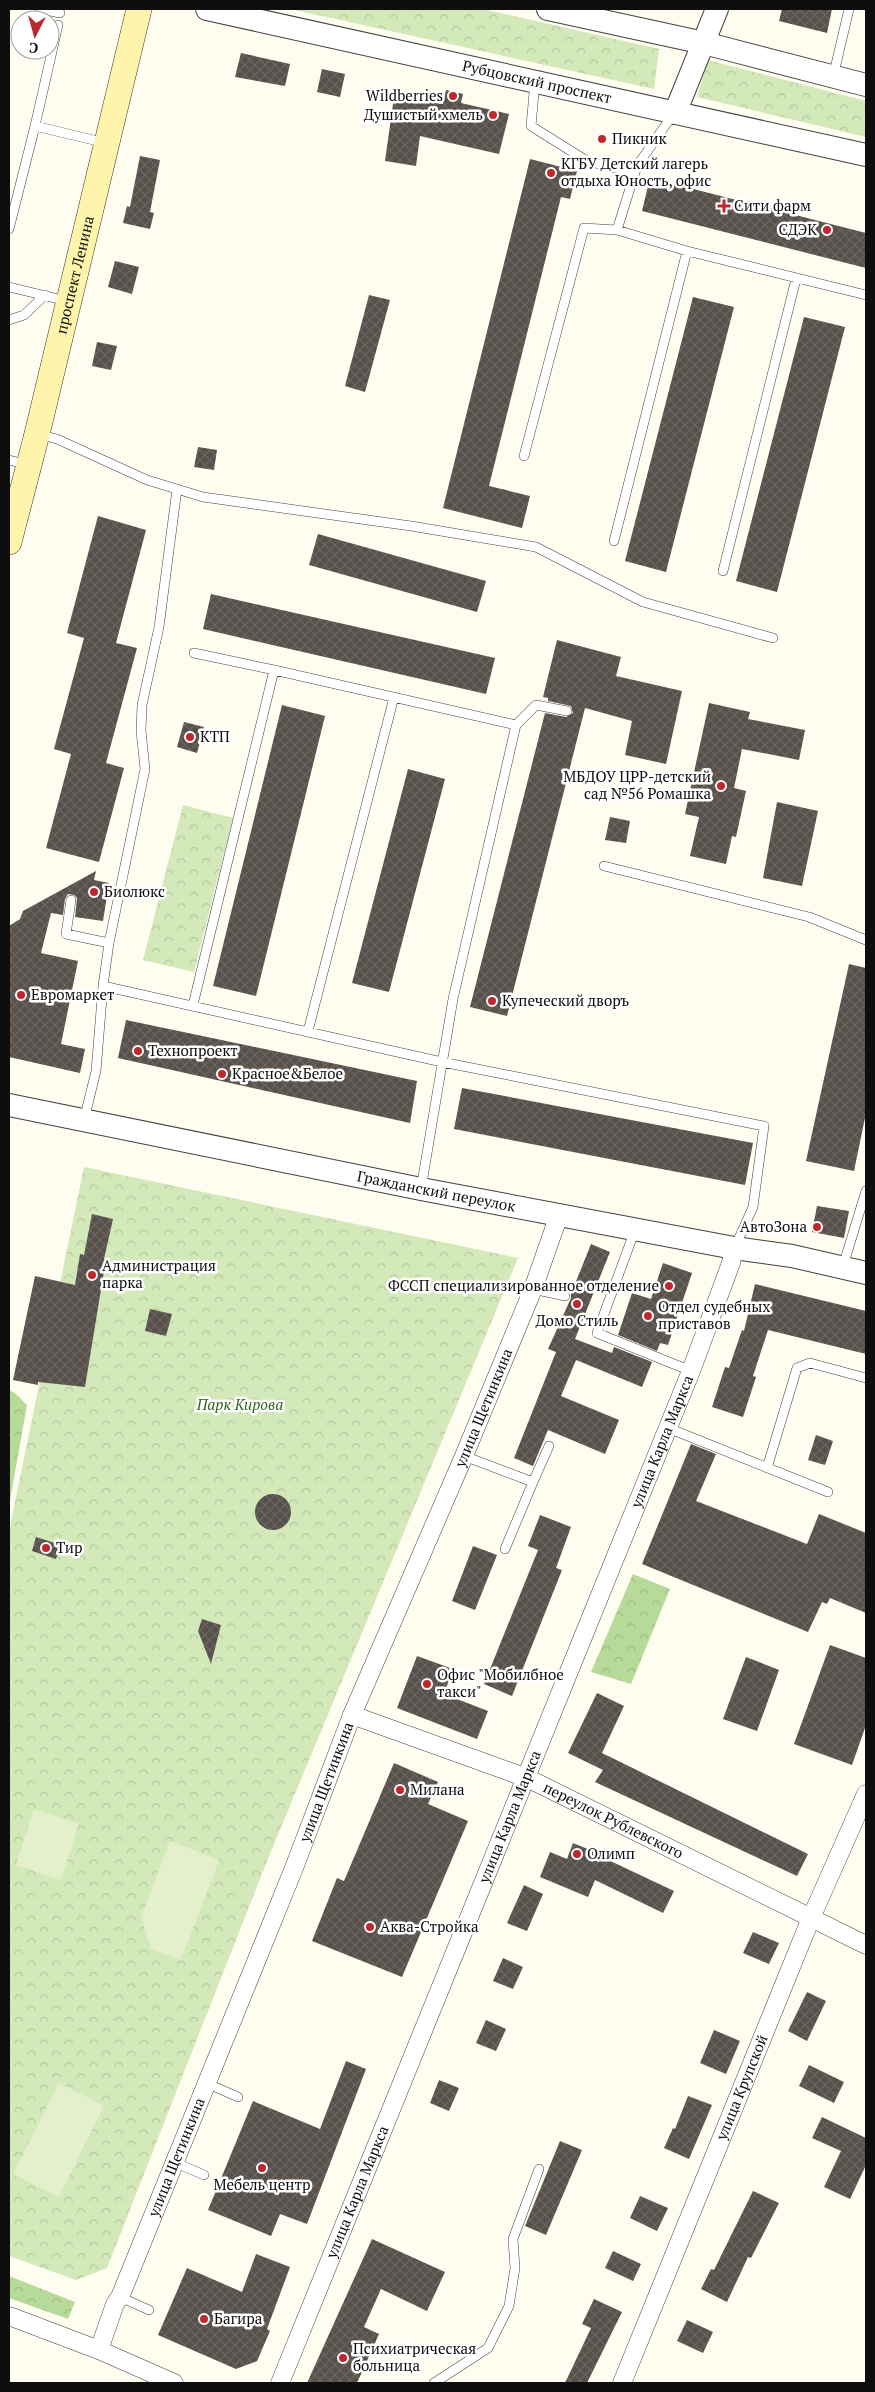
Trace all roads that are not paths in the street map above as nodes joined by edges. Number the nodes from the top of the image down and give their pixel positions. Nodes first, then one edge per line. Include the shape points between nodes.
1 (139, 9) edge
2 (207, 9) edge
3 (548, 9) edge
4 (717, 9) edge
5 (849, 9) edge
6 (704, 43) junction
7 (50, 60) edge
8 (833, 77) junction
9 (535, 80) junction
10 (866, 86) edge
11 (675, 113) junction
12 (35, 126) junction
13 (107, 143) junction
14 (866, 155) edge
15 (635, 173) junction
16 (9, 229) edge
17 (617, 230) junction
18 (687, 250) junction
19 (796, 279) junction
20 (9, 286) edge
21 (866, 295) edge
22 (57, 298) junction
23 (9, 320) edge
24 (37, 434) junction
25 (524, 456) dead end
26 (18, 463) edge
27 (177, 489) junction
28 (9, 542) edge
29 (614, 542) dead end
30 (723, 571) dead end
31 (774, 638) dead end
32 (194, 653) dead end
33 (274, 670) junction
34 (394, 697) junction
35 (567, 711) dead end
36 (516, 725) junction
37 (604, 866) dead end
38 (72, 900) dead end
39 (866, 940) edge
40 (109, 943) junction
41 (103, 986) junction
42 (192, 1005) junction
43 (308, 1031) junction
44 (442, 1062) junction
45 (9, 1105) edge
46 (84, 1120) junction
47 (420, 1189) junction
48 (866, 1191) edge
49 (559, 1215) junction
50 (635, 1230) junction
51 (734, 1248) junction
52 (843, 1267) junction
53 (866, 1273) edge
54 (534, 1288) junction
55 (564, 1296) dead end
56 (691, 1372) junction
57 (866, 1378) edge
58 (668, 1428) junction
59 (549, 1446) dead end
60 (464, 1456) junction
61 (767, 1468) junction
62 (533, 1482) junction
63 (828, 1492) dead end
64 (505, 1549) dead end
65 (352, 1715) junction
66 (527, 1778) junction
67 (866, 1794) edge
68 (811, 1918) junction
69 (866, 1945) edge
70 (206, 2083) junction
71 (238, 2097) dead end
72 (174, 2162) junction
73 (540, 2169) dead end
74 (204, 2175) dead end
75 (120, 2297) junction
76 (149, 2310) dead end
77 (9, 2316) edge
78 (99, 2350) junction
79 (174, 2383) edge
80 (280, 2383) edge
81 (434, 2383) edge
82 (622, 2383) edge

1 - 13 main road, проспект Ленина
2 - 9 street, Рубцовский проспект
3 - 6 street
4 - 6 street
5 - 8 lane
6 - 8 street
6 - 11 street
7 - 12 lane
8 - 10 street
9 - 11 street, Рубцовский проспект
9 - 15 lane via 531,126 586,161
11 - 14 street, Рубцовский проспект
11 - 15 lane
12 - 13 lane
12 - 16 lane
13 - 22 main road, проспект Ленина
15 - 17 lane
17 - 18 lane
17 - 25 lane via 584,228
18 - 19 lane
18 - 29 lane
19 - 21 lane
19 - 30 lane
20 - 22 lane
22 - 23 lane
22 - 24 main road, проспект Ленина
24 - 26 main road, проспект Ленина
24 - 27 lane via 57,439 147,480
26 - 28 main road, проспект Ленина
27 - 31 lane via 203,497 536,547 643,602
27 - 40 lane via 162,611 142,706 145,768
32 - 33 lane
33 - 34 lane
33 - 42 lane
34 - 36 lane
34 - 43 lane
35 - 36 lane via 536,705
36 - 44 lane via 453,999
37 - 39 lane via 809,917
38 - 40 lane via 66,934
40 - 41 lane
41 - 42 lane
41 - 46 lane via 96,1071
42 - 43 lane
43 - 44 lane
44 - 47 lane
44 - 51 lane via 764,1126 753,1207
45 - 46 street, Гражданский переулок
46 - 47 street, Гражданский переулок
47 - 49 street, Гражданский переулок
48 - 52 lane
49 - 50 street, Гражданский переулок
49 - 54 street, улица Щетинкина
50 - 51 street, Гражданский переулок
50 - 56 lane via 597,1333
51 - 52 street, Гражданский переулок
51 - 56 street, улица Карла Маркса
52 - 53 street, Гражданский переулок
54 - 55 lane
54 - 60 street, улица Щетинкина
56 - 58 street, улица Карла Маркса
57 - 61 lane via 810,1363 797,1368
58 - 61 lane
58 - 66 street, улица Карла Маркса
59 - 62 lane
60 - 62 lane
60 - 65 street, улица Щетинкина
61 - 63 lane
62 - 64 lane
65 - 66 street, переулок Рублевского
65 - 70 street, улица Щетинкина via 294,1868
66 - 68 street, переулок Рублевского
66 - 80 street, улица Карла Маркса
67 - 68 street, улица Крупской
68 - 69 street, переулок Рублевского
68 - 82 street, улица Крупской
70 - 71 lane
70 - 72 street, улица Щетинкина
72 - 74 lane
72 - 75 street, улица Щетинкина
73 - 81 lane via 513,2239 515,2268 509,2306 488,2348
75 - 76 lane
75 - 78 street, улица Щетинкина
77 - 78 street
78 - 79 street

